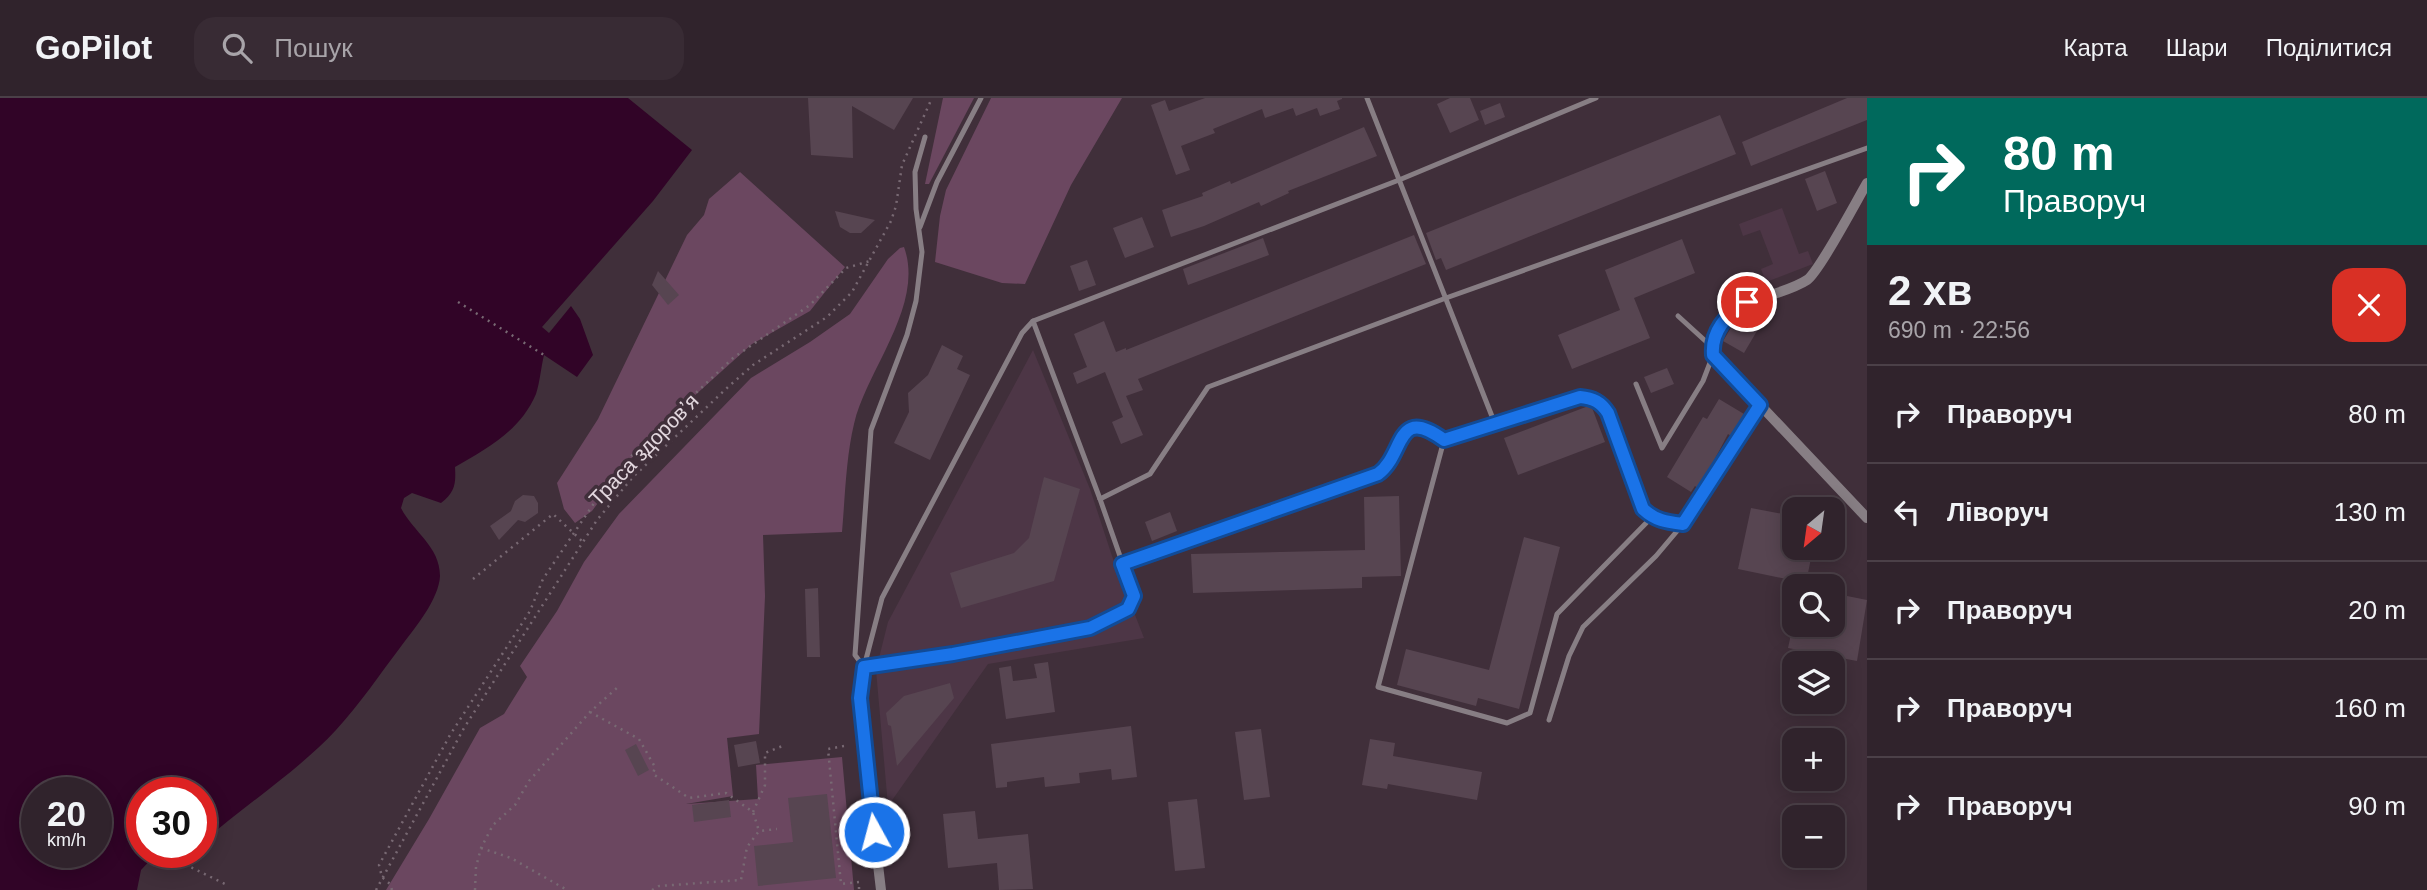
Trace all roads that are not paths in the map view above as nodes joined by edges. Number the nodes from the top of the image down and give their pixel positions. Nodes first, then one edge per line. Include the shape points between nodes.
1 (981, 98) edge
2 (1367, 98) edge
3 (1596, 98) edge
4 (925, 137) dead end
5 (1867, 148) edge
6 (1399, 180) junction
7 (1867, 183) edge
8 (919, 229) junction
9 (1446, 298) junction
10 (1678, 316) dead end
11 (1033, 321) junction
12 (1713, 351) junction
13 (1636, 384) dead end
14 (1760, 405) junction
15 (1496, 424) junction
16 (1444, 440) junction
17 (1100, 499) junction
18 (1652, 517) junction
19 (1867, 518) edge
20 (1683, 524) junction
21 (1122, 564) junction
22 (864, 667) junction
23 (1549, 720) dead end
24 (881, 890) edge

1 - 8 lane via 937,182
2 - 6 lane
3 - 6 lane
4 - 8 lane via 915,172
5 - 9 lane
6 - 9 lane
6 - 11 lane
7 - 12 street via 1808,280 1736,308 1720,326
8 - 22 lane via 922,252 916,301 871,430 855,655
9 - 15 lane
9 - 17 lane via 1208,387 1150,474
10 - 12 lane
11 - 17 lane
11 - 22 lane via 882,598
12 - 13 lane via 1703,381 1662,448
12 - 14 street
14 - 19 street
14 - 20 lane
15 - 16 lane
15 - 18 lane via 1580,397 1597,401 1608,413 1643,509
16 - 18 lane via 1378,687 1507,723 1530,713 1557,614
16 - 21 lane via 1424,428 1414,428 1399,439 1391,461 1378,474
17 - 21 lane
18 - 20 lane
20 - 23 lane via 1583,627
21 - 22 lane via 1134,596 1128,609 1090,628
22 - 24 street via 862,729

